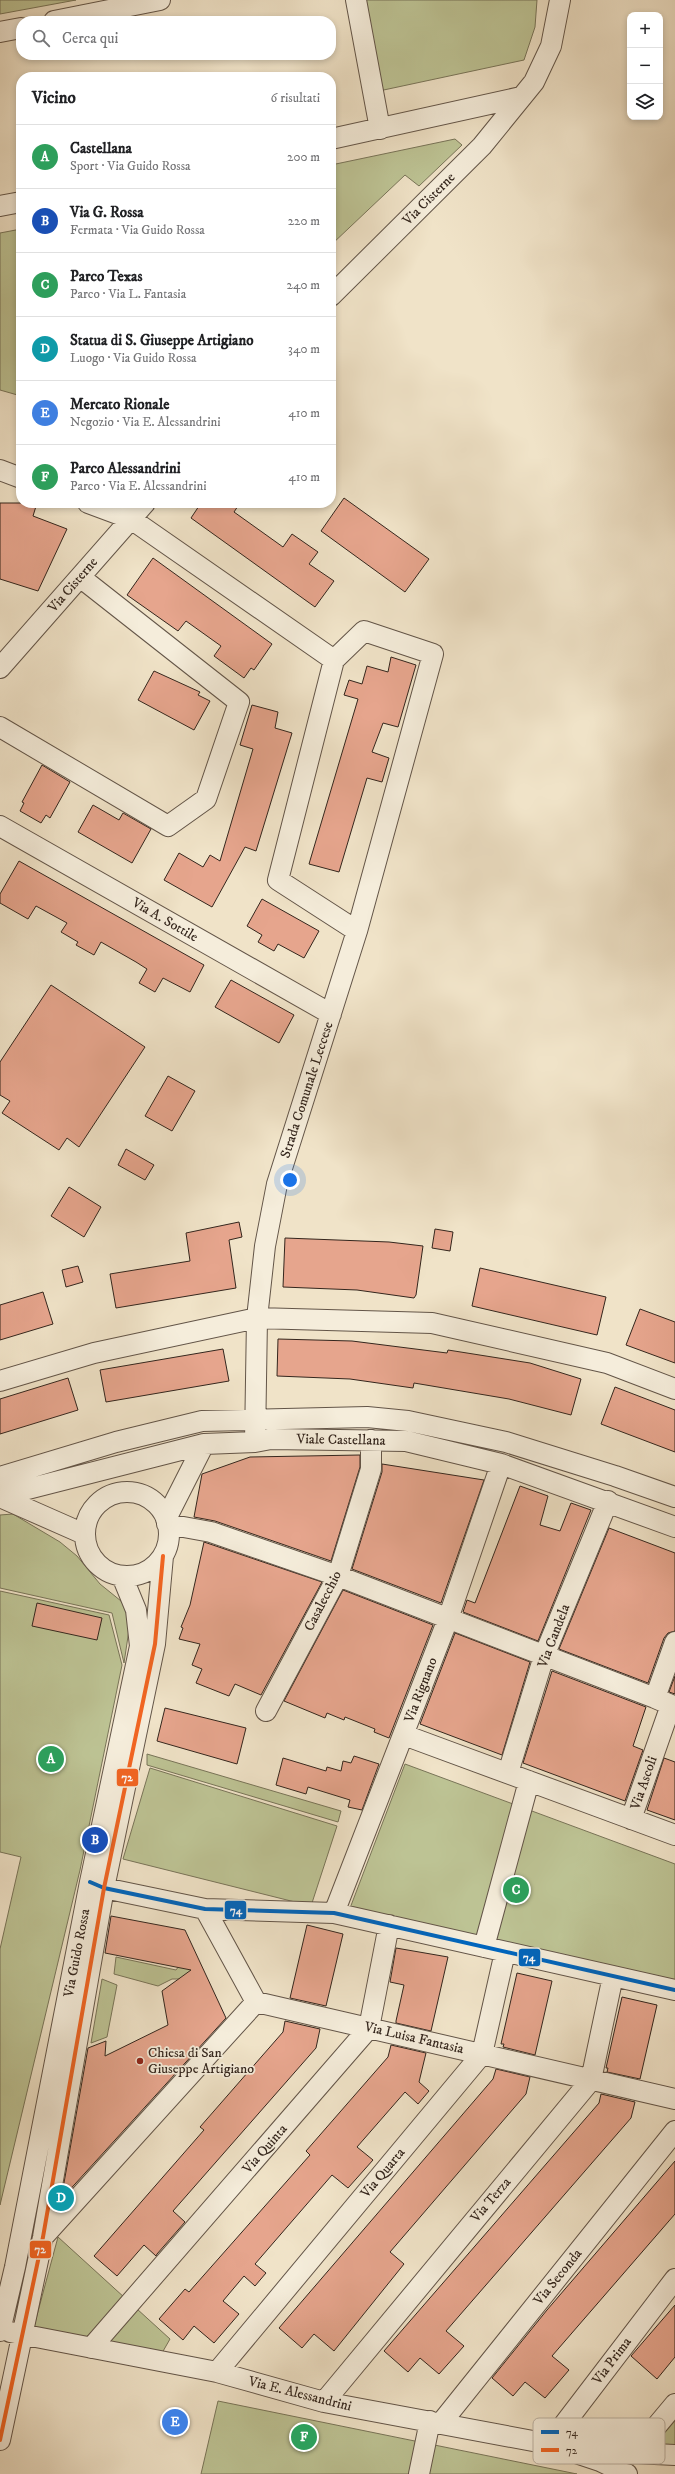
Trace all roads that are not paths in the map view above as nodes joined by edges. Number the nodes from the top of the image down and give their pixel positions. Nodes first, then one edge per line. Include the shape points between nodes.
1 (160, 0) edge
2 (356, 0) edge
3 (560, 0) edge
4 (79, 16) edge
5 (16, 29) edge
6 (0, 32) edge
7 (521, 97) junction
8 (380, 129) junction
9 (336, 138) edge
10 (16, 203) edge
11 (0, 206) edge
12 (336, 291) edge
13 (0, 470) edge
14 (16, 476) edge
15 (101, 508) edge
16 (141, 508) edge
17 (131, 519) junction
18 (80, 577) junction
19 (334, 660) junction
20 (0, 668) edge
21 (0, 727) edge
22 (0, 826) edge
23 (357, 931) junction
24 (331, 1014) junction
25 (257, 1318) junction
26 (0, 1381) edge
27 (675, 1389) edge
28 (254, 1419) junction
29 (371, 1440) junction
30 (116, 1442) junction
31 (255, 1442) junction
32 (204, 1444) junction
33 (121, 1464) junction
34 (501, 1464) junction
35 (0, 1477) edge
36 (118, 1492) junction
37 (0, 1496) edge
38 (675, 1497) edge
39 (608, 1501) junction
40 (167, 1522) junction
41 (675, 1527) edge
42 (84, 1534) junction
43 (162, 1556) junction
44 (122, 1576) junction
45 (338, 1576) junction
46 (448, 1619) junction
47 (675, 1642) edge
48 (544, 1656) junction
49 (667, 1704) edge
50 (266, 1710) dead end
51 (404, 1735) junction
52 (508, 1773) junction
53 (529, 1781) junction
54 (631, 1819) junction
55 (675, 1835) edge
56 (97, 1885) junction
57 (205, 1909) junction
58 (334, 1913) junction
59 (389, 1926) junction
60 (484, 1947) junction
61 (505, 1952) junction
62 (613, 1976) junction
63 (675, 1990) edge
64 (256, 2002) junction
65 (370, 2028) junction
66 (482, 2054) junction
67 (591, 2080) junction
68 (675, 2100) edge
69 (675, 2131) edge
70 (43, 2237) junction
71 (15, 2267) junction
72 (675, 2279) edge
73 (0, 2331) edge
74 (23, 2335) junction
75 (91, 2348) junction
76 (217, 2372) junction
77 (324, 2402) junction
78 (675, 2404) edge
79 (569, 2418) edge
80 (663, 2418) edge
81 (435, 2422) junction
82 (0, 2440) edge
83 (533, 2441) edge
84 (665, 2455) edge
85 (675, 2455) edge
86 (602, 2467) edge
87 (419, 2474) edge
88 (627, 2474) edge

1 - 4 street
2 - 8 street
3 - 7 street, Via Cisterne via 551,46 534,82
5 - 6 street
7 - 8 street
7 - 12 street, Via Cisterne via 482,146
8 - 9 street
10 - 11 street
13 - 14 street
15 - 17 street
16 - 17 street, Via Cisterne
17 - 18 street, Via Cisterne
17 - 19 street
18 - 20 street, Via Cisterne
18 - 21 street via 239,702 206,799 168,826
19 - 23 street via 278,880
19 - 23 street, Strada Comunale Leccese via 364,631 432,654
22 - 24 street, Via A. Sottile
23 - 24 street, Strada Comunale Leccese
24 - 25 street, Strada Comunale Leccese via 277,1184 265,1246
25 - 26 street via 94,1353
25 - 27 street via 432,1323 607,1362
25 - 28 street, Strada Comunale Leccese
28 - 30 street via 202,1421
28 - 31 street, Strada Comunale Leccese
28 - 38 street via 367,1416 408,1421 506,1442
29 - 31 street, Viale Castellana via 271,1439
29 - 34 street, Viale Castellana via 406,1441
29 - 45 street, Casalecchio via 371,1469
30 - 33 street
30 - 35 street
31 - 32 street, Viale Castellana
32 - 33 street, Viale Castellana
32 - 40 street
33 - 36 street
33 - 37 street, Viale Castellana
34 - 39 street, Viale Castellana
34 - 46 street, Via Rignano
36 - 40 street via 130,1492 147,1497 161,1509
36 - 42 street via 107,1496 90,1512
37 - 42 street
39 - 41 street, Viale Castellana
39 - 48 street, Via Candela
40 - 43 street via 168,1544
40 - 45 street via 211,1532
42 - 44 street via 86,1546 95,1562 110,1573
43 - 44 street via 144,1572
43 - 56 street via 155,1644
44 - 56 street, Via Guido Rossa via 136,1610 140,1646
45 - 46 street
45 - 50 street, Casalecchio
46 - 48 street
46 - 51 street, Via Rignano
47 - 49 street, Via Ascoli
48 - 49 street
48 - 52 street, Via Candela
49 - 54 street, Via Ascoli
51 - 52 street
51 - 58 street, Via Rignano
52 - 53 street
53 - 54 street
53 - 60 street
54 - 55 street
56 - 57 street
56 - 70 street
56 - 71 street, Via Guido Rossa
57 - 58 street
57 - 64 street
58 - 59 street
59 - 60 street
59 - 65 street
60 - 61 street
61 - 62 street
61 - 66 street, Via Quarta
62 - 63 street
62 - 67 street, Via Terza
64 - 65 street, Via Luisa Fantasia
64 - 70 street
65 - 66 street, Via Luisa Fantasia
65 - 75 street, Via Quinta
66 - 67 street, Via Luisa Fantasia
66 - 76 street, Via Quarta
67 - 68 street, Via Luisa Fantasia
67 - 77 street, Via Terza
69 - 81 street, Via Seconda
70 - 71 street
70 - 74 street
71 - 73 street, Via Guido Rossa
72 - 79 street, Via Prima
73 - 74 street, Via E. Alessandrini
74 - 75 street, Via E. Alessandrini
74 - 82 street
75 - 76 street, Via E. Alessandrini
76 - 77 street, Via E. Alessandrini
77 - 81 street, Via E. Alessandrini
78 - 80 street
81 - 83 street, Via E. Alessandrini
81 - 87 street
84 - 85 street
86 - 88 street, Via E. Alessandrini

